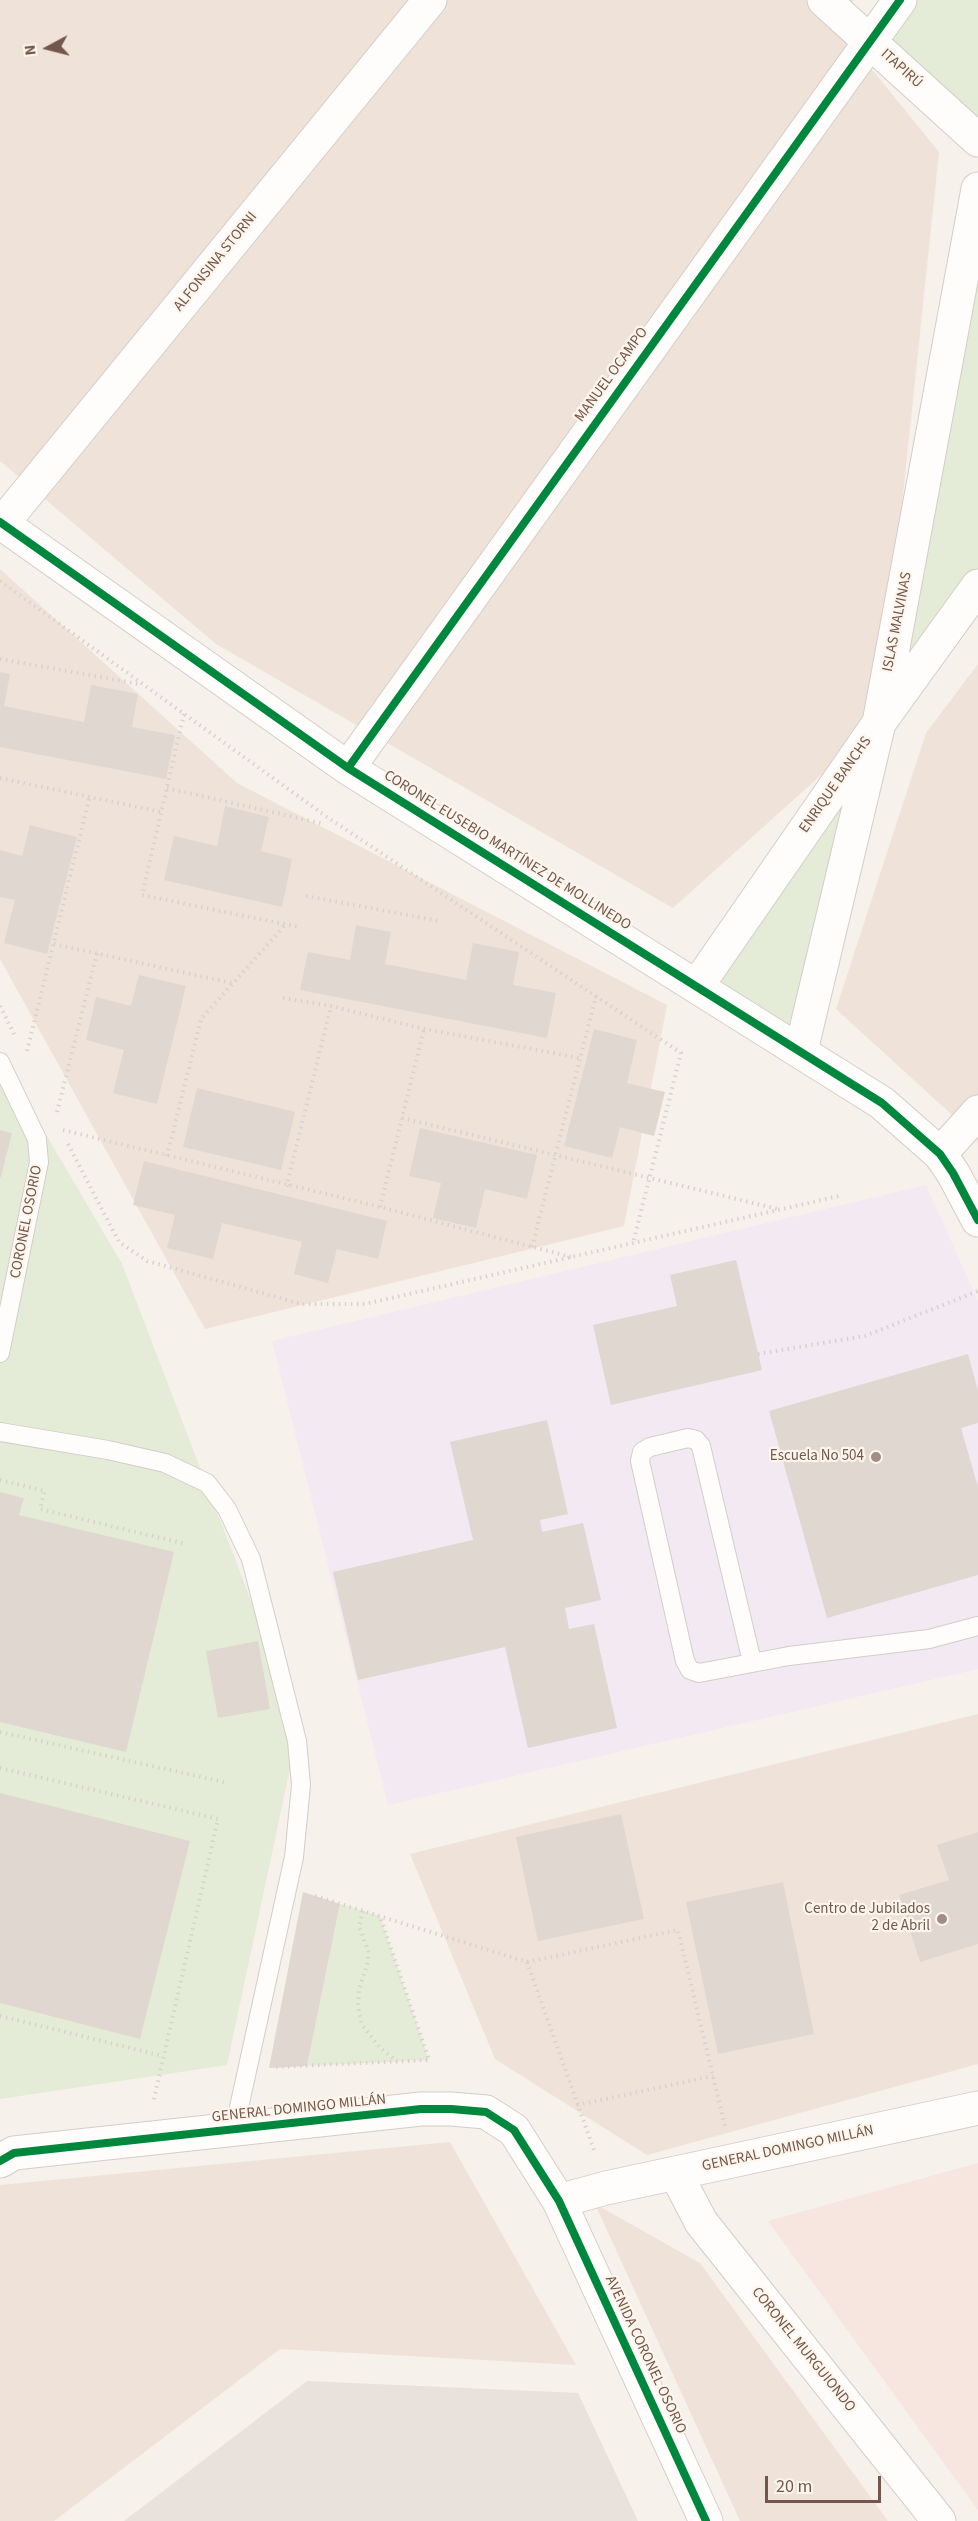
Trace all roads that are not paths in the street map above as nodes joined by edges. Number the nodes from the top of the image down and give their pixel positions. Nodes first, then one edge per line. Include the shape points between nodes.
1 (430, 0) edge
2 (824, 0) edge
3 (900, 0) edge
4 (869, 40) junction
5 (978, 140) edge
6 (978, 189) edge
7 (1, 523) edge
8 (978, 586) edge
9 (879, 723) junction
10 (348, 768) junction
11 (697, 986) junction
12 (801, 1051) junction
13 (0, 1062) edge
14 (978, 1112) edge
15 (940, 1154) junction
16 (978, 1220) edge
17 (0, 1353) edge
18 (0, 1432) edge
19 (978, 1626) edge
20 (752, 1662) junction
21 (978, 2108) edge
22 (234, 2130) junction
23 (5, 2153) edge
24 (676, 2174) junction
25 (559, 2201) junction
26 (706, 2521) edge
27 (939, 2521) edge

1 - 7 street, ALFONSINA STORNI
2 - 4 street, ITAPIRÚ
3 - 4 street, MANUEL OCAMPO
4 - 5 street, ITAPIRÚ
4 - 10 street, MANUEL OCAMPO
6 - 9 street, ISLAS MALVINAS
7 - 10 street, CORONEL EUSEBIO MARTÍNEZ DE MOLLINEDO
8 - 9 street, ENRIQUE BANCHS
9 - 11 street, ENRIQUE BANCHS
9 - 12 street, ISLAS MALVINAS
10 - 11 street, CORONEL EUSEBIO MARTÍNEZ DE MOLLINEDO
11 - 12 street, CORONEL EUSEBIO MARTÍNEZ DE MOLLINEDO
12 - 15 street, CORONEL EUSEBIO MARTÍNEZ DE MOLLINEDO via 882,1103
13 - 17 lane, CORONEL OSORIO via 37,1139 39,1162
14 - 15 street
15 - 16 street, CORONEL EUSEBIO MARTÍNEZ DE MOLLINEDO
18 - 22 lane via 165,1463 207,1483 227,1509 252,1559 297,1741 301,1785 294,1857
19 - 20 lane via 929,1639
20 - 20 lane via 699,1673 690,1670 685,1661 640,1461 642,1452 650,1447 688,1438 701,1446
21 - 24 street, GENERAL DOMINGO MILLÁN
22 - 23 street, GENERAL DOMINGO MILLÁN
22 - 25 street, GENERAL DOMINGO MILLÁN via 421,2109 486,2112 514,2130
24 - 25 street, GENERAL DOMINGO MILLÁN
24 - 27 street, CORONEL MURGUIONDO via 701,2222
25 - 26 street, AVENIDA CORONEL OSORIO

